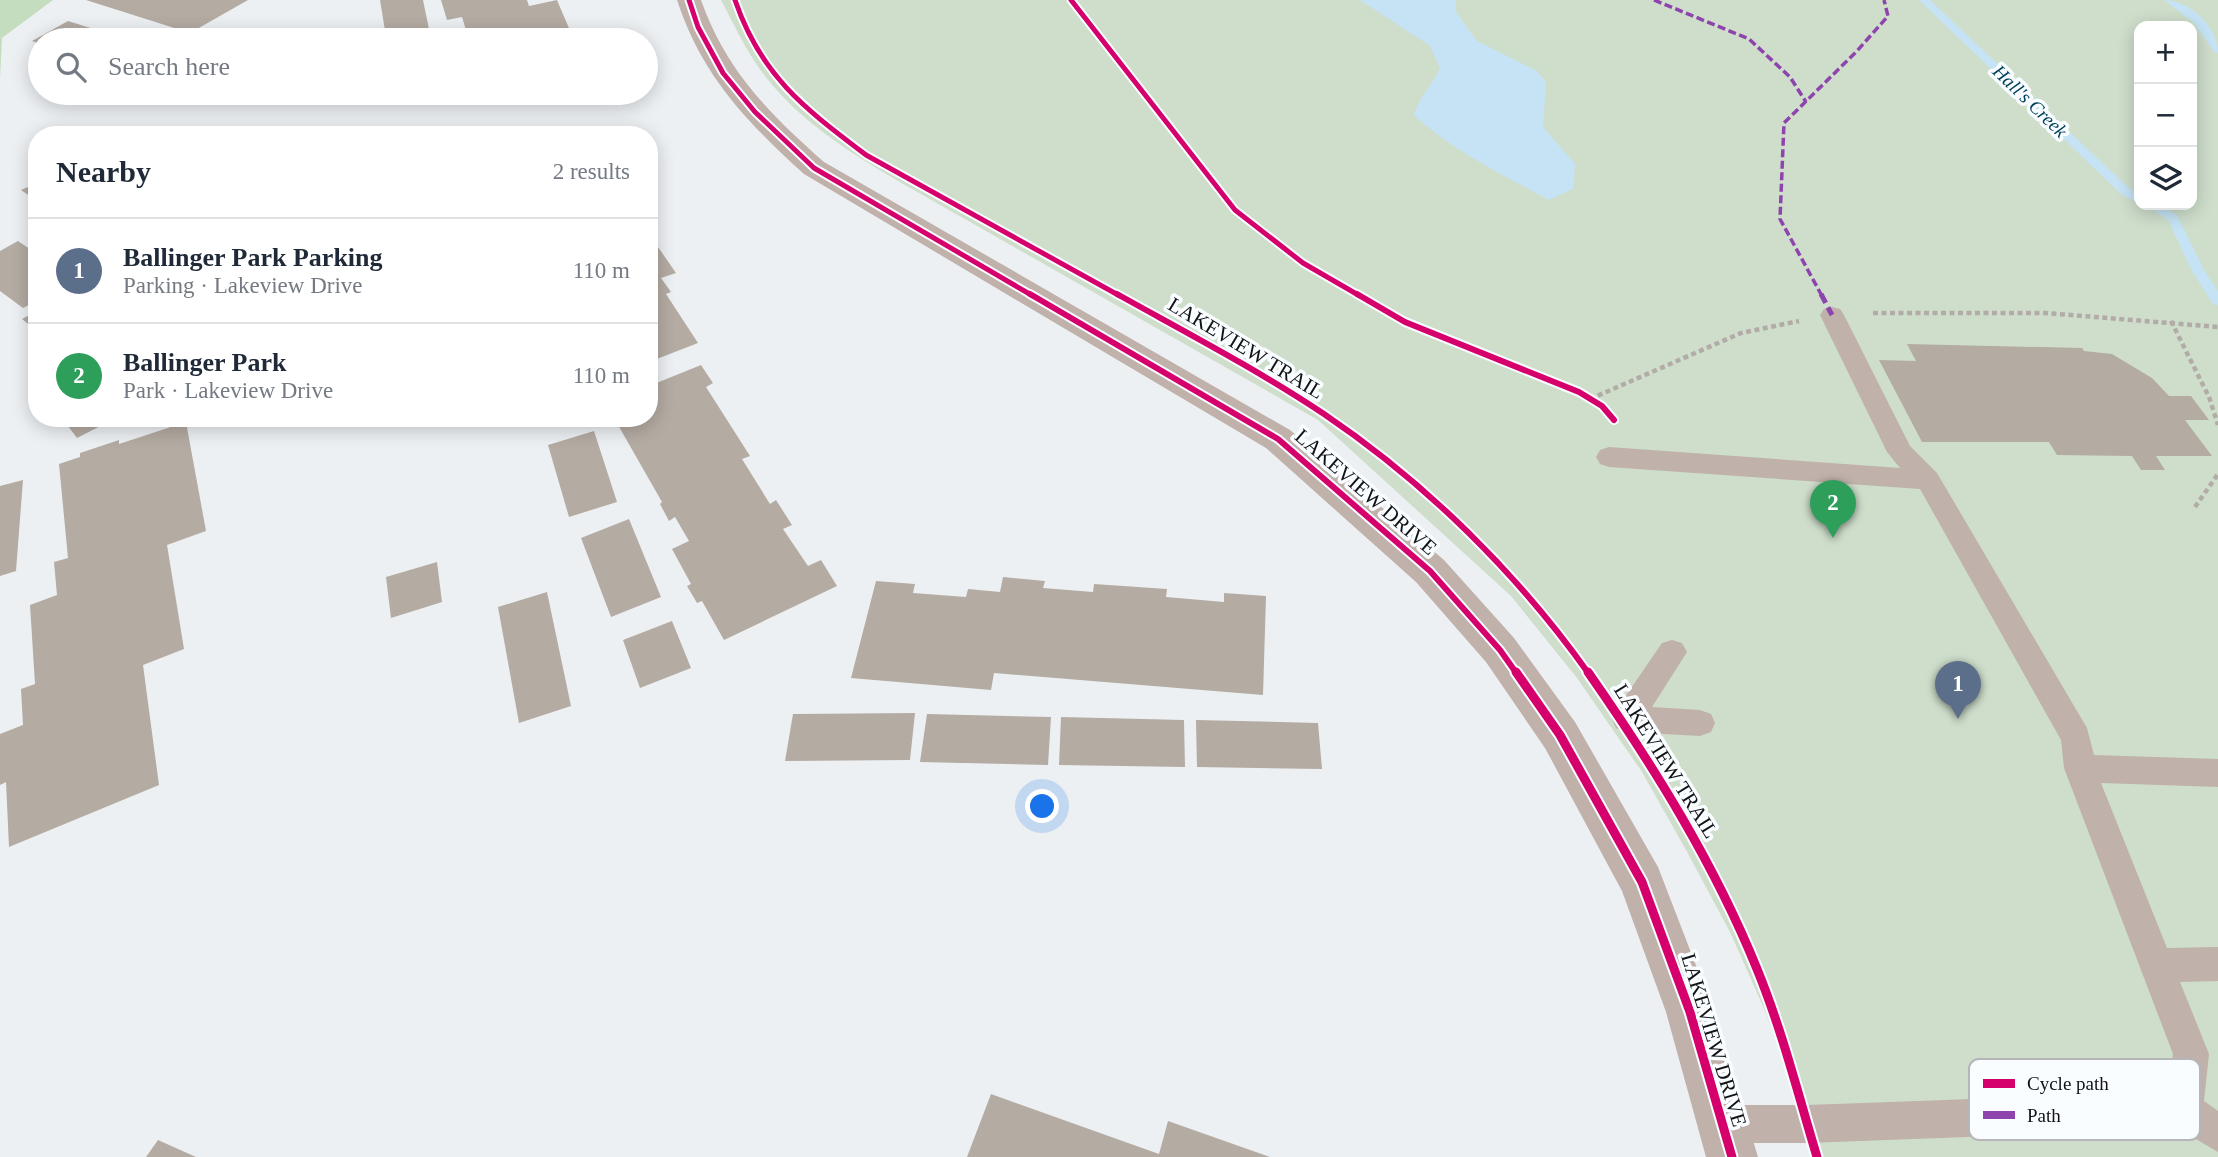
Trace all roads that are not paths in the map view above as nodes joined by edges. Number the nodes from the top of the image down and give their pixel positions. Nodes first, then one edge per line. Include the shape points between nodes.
1 (690, 0) edge
2 (1832, 315) dead end
3 (1609, 457) dead end
4 (1928, 480) junction
5 (1672, 652) dead end
6 (1700, 723) dead end
7 (2080, 768) junction
8 (2218, 773) edge
9 (2218, 964) edge
10 (2155, 965) junction
11 (2191, 1059) edge
12 (1969, 1119) edge
13 (2200, 1121) edge
14 (2218, 1133) edge
15 (1727, 1141) edge

1 - 15 street, LAKEVIEW DRIVE via 708,50 731,87 814,168 1278,439 1430,571 1500,650 1560,735 1642,882 1690,1012
2 - 4 lane via 1900,452
3 - 4 lane
4 - 7 lane via 2076,738
5 - 6 lane via 1627,719
7 - 8 lane
7 - 10 lane
9 - 10 lane
10 - 11 lane
12 - 15 lane via 1807,1125
13 - 14 lane

